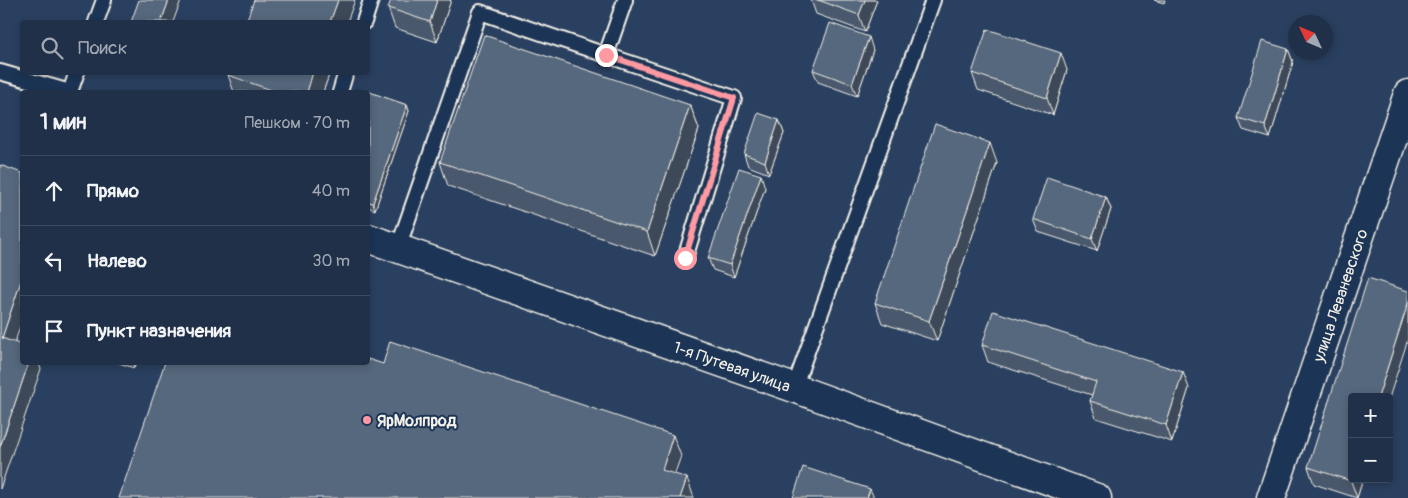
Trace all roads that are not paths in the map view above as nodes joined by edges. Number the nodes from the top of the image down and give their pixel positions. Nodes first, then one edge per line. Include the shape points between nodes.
1 (104, 0) edge
2 (371, 0) edge
3 (626, 0) edge
4 (933, 0) edge
5 (97, 20) edge
6 (365, 20) edge
7 (606, 55) junction
8 (0, 72) edge
9 (76, 75) edge
10 (345, 75) edge
11 (63, 90) edge
12 (71, 90) edge
13 (341, 90) edge
14 (1408, 94) edge
15 (370, 239) edge
16 (398, 248) junction
17 (685, 258) dead end
18 (794, 388) junction
19 (1097, 498) edge
20 (1271, 498) edge

1 - 5 lane
2 - 6 lane
3 - 7 lane
4 - 18 lane
7 - 16 lane via 480,12
7 - 17 lane via 734,98
8 - 11 lane
9 - 12 lane
10 - 13 lane
14 - 20 street, улица Леваневского
15 - 16 street, 1-я Путевая улица
16 - 18 street, 1-я Путевая улица
18 - 19 street, 1-я Путевая улица

